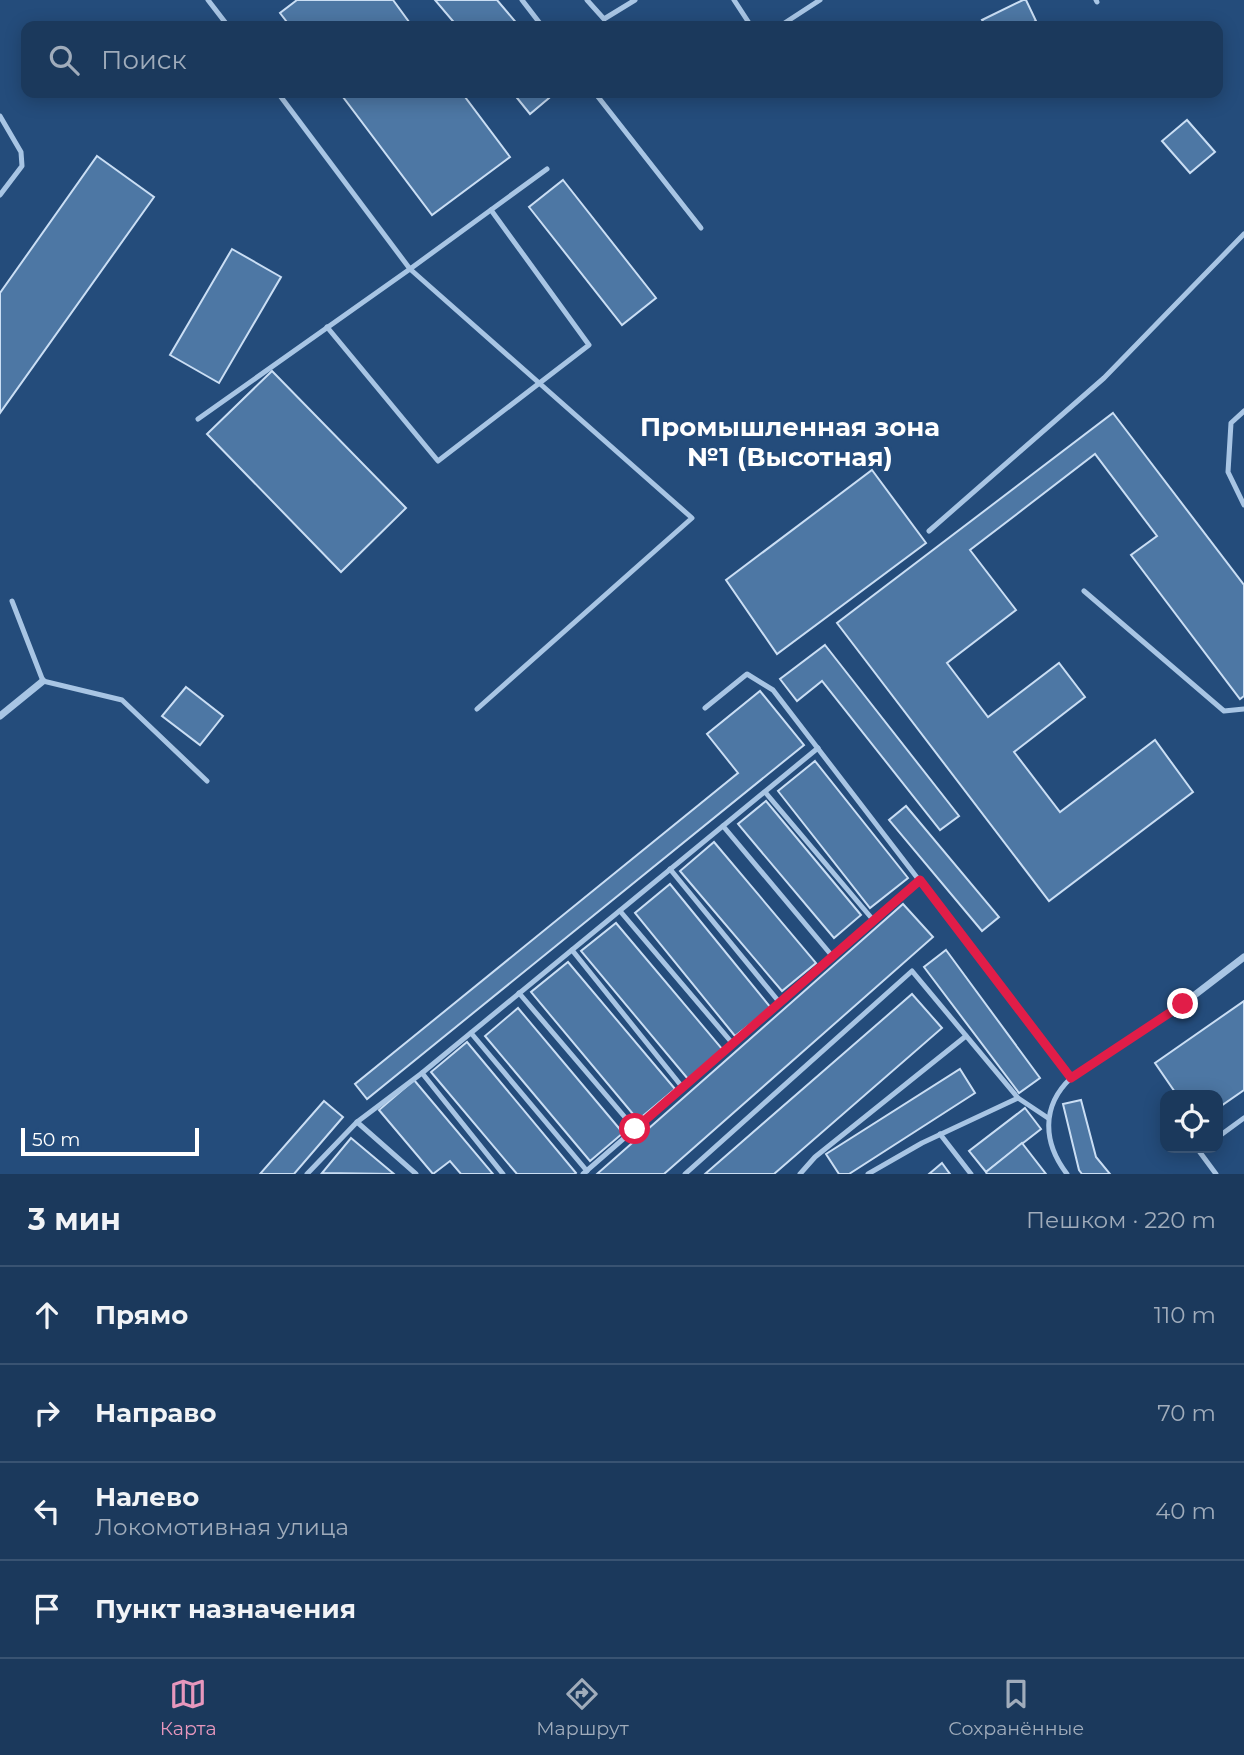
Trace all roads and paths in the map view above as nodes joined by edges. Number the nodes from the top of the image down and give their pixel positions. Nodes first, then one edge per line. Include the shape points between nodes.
1 (208, 0) edge
2 (522, 0) edge
3 (586, 0) edge
4 (635, 0) edge
5 (734, 0) edge
6 (820, 0) edge
7 (224, 21) edge
8 (538, 21) edge
9 (748, 21) edge
10 (788, 21) edge
11 (282, 98) edge
12 (599, 98) edge
13 (0, 116) edge
14 (547, 169) dead end
15 (0, 195) edge
16 (491, 210) junction
17 (701, 228) dead end
18 (1244, 234) edge
19 (410, 269) junction
20 (327, 327) junction
21 (540, 383) junction
22 (1244, 411) edge
23 (198, 418) dead end
24 (1244, 505) edge
25 (929, 531) dead end
26 (1084, 591) dead end
27 (12, 601) dead end
28 (43, 681) junction
29 (705, 708) dead end
30 (477, 709) dead end
31 (1244, 709) edge
32 (0, 716) edge
33 (818, 748) junction
34 (206, 781) dead end
35 (765, 792) junction
36 (723, 826) junction
37 (670, 869) junction
38 (920, 880) junction
39 (620, 911) junction
40 (874, 921) junction
41 (572, 950) junction
42 (833, 957) junction
43 (1244, 957) edge
44 (519, 993) junction
45 (780, 1003) junction
46 (471, 1033) junction
47 (965, 1035) junction
48 (733, 1044) junction
49 (422, 1073) junction
50 (1071, 1078) junction
51 (683, 1088) junction
52 (1018, 1098) junction
53 (1048, 1118) junction
54 (1244, 1118) edge
55 (357, 1122) junction
56 (635, 1129) junction
57 (1223, 1133) edge
58 (940, 1134) junction
59 (1201, 1153) edge
60 (585, 1173) edge
61 (873, 1173) edge
62 (308, 1174) edge
63 (416, 1174) edge
64 (503, 1174) edge
65 (685, 1174) edge
66 (800, 1174) edge
67 (971, 1174) edge
68 (1067, 1174) edge
69 (1216, 1174) edge

1 - 7 lane
2 - 8 lane
3 - 4 lane via 604,19
5 - 9 lane
6 - 10 lane
11 - 19 lane
12 - 17 lane
13 - 15 lane via 21,152 22,166
14 - 16 lane
16 - 19 lane
16 - 21 lane via 589,345
18 - 25 lane via 1104,378
19 - 20 lane
19 - 21 lane
20 - 21 lane via 439,461
20 - 23 lane
21 - 30 lane via 692,518
22 - 24 lane via 1231,423 1228,471
26 - 31 lane via 1224,711
27 - 28 lane
28 - 32 street
28 - 34 lane via 121,699
29 - 33 lane via 747,674 774,690
33 - 35 lane
33 - 38 lane
35 - 36 lane
35 - 40 lane
36 - 37 lane
36 - 42 lane
37 - 39 lane
37 - 45 lane
38 - 40 lane
38 - 50 lane
39 - 41 lane
39 - 48 lane
40 - 42 lane
41 - 44 lane
41 - 51 lane
42 - 45 lane
43 - 50 street via 1183,1004
44 - 46 lane
44 - 56 lane
45 - 48 lane
46 - 49 lane
46 - 60 lane
47 - 52 lane
47 - 65 lane via 912,971
47 - 66 lane
48 - 51 lane
49 - 55 lane
49 - 64 lane
50 - 53 lane via 1059,1090
51 - 56 lane
52 - 53 lane
52 - 58 lane
53 - 68 lane via 1054,1157
54 - 57 lane
55 - 62 lane
55 - 63 lane
56 - 60 lane
58 - 61 lane
58 - 67 lane
59 - 69 lane

